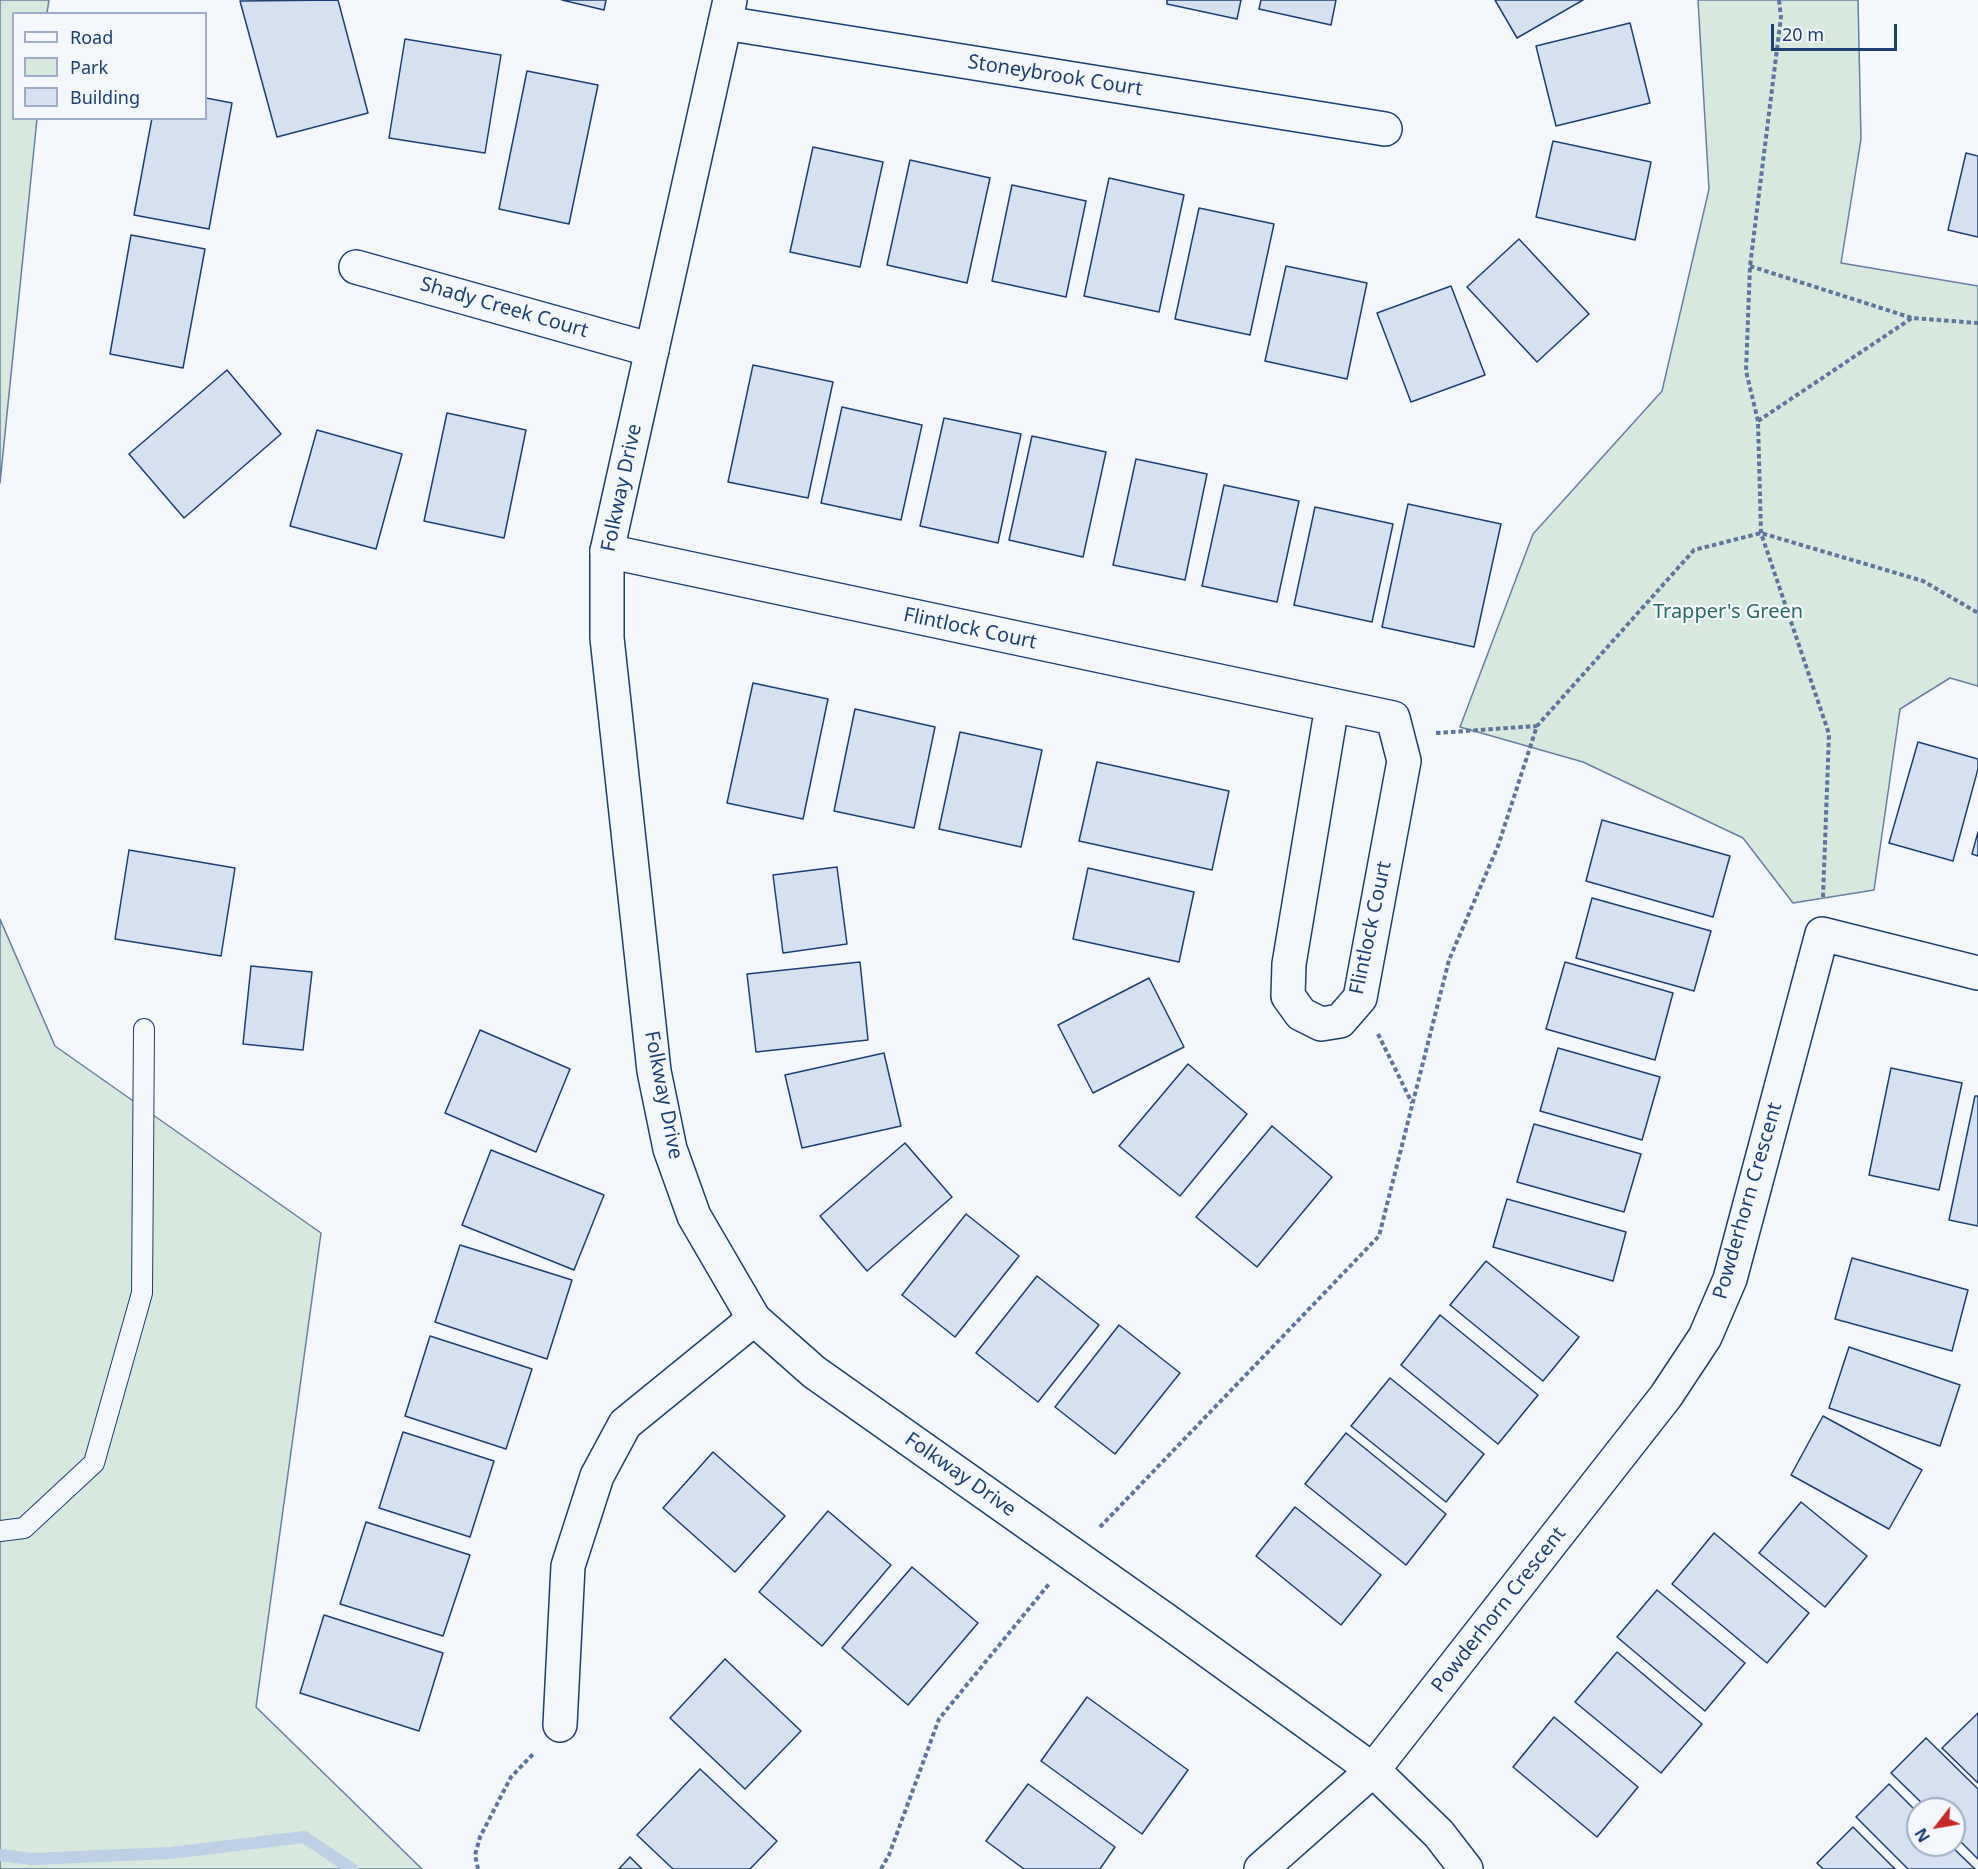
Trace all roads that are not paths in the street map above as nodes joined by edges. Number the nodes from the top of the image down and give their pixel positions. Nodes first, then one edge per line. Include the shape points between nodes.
1 (728, 12) edge
2 (1384, 129) dead end
3 (356, 267) dead end
4 (652, 350) junction
5 (607, 551) junction
6 (1332, 706) junction
7 (1978, 973) edge
8 (144, 1029) dead end
9 (754, 1319) junction
10 (0, 1531) edge
11 (560, 1725) road end
12 (1373, 1770) junction
13 (1261, 1869) edge
14 (1466, 1869) edge

1 - 2 street, Stoneybrook Court
1 - 4 street, Folkway Drive
3 - 4 street, Shady Creek Court
4 - 5 street, Folkway Drive
5 - 6 street, Flintlock Court
5 - 9 street, Folkway Drive via 607,638 654,1071 670,1149 693,1216
6 - 6 street, Flintlock Court via 1289,964 1288,996 1301,1014 1321,1024 1340,1021 1360,998 1404,761 1393,718
7 - 12 street, Powderhorn Crescent via 1822,934 1730,1279 1705,1337 1666,1396
8 - 10 lane via 142,1293 94,1463 24,1528
9 - 11 street via 625,1424 597,1476 568,1566
9 - 12 street, Folkway Drive via 814,1372
12 - 13 street, Powderhorn Crescent
12 - 14 street, Folkway Drive via 1439,1834

